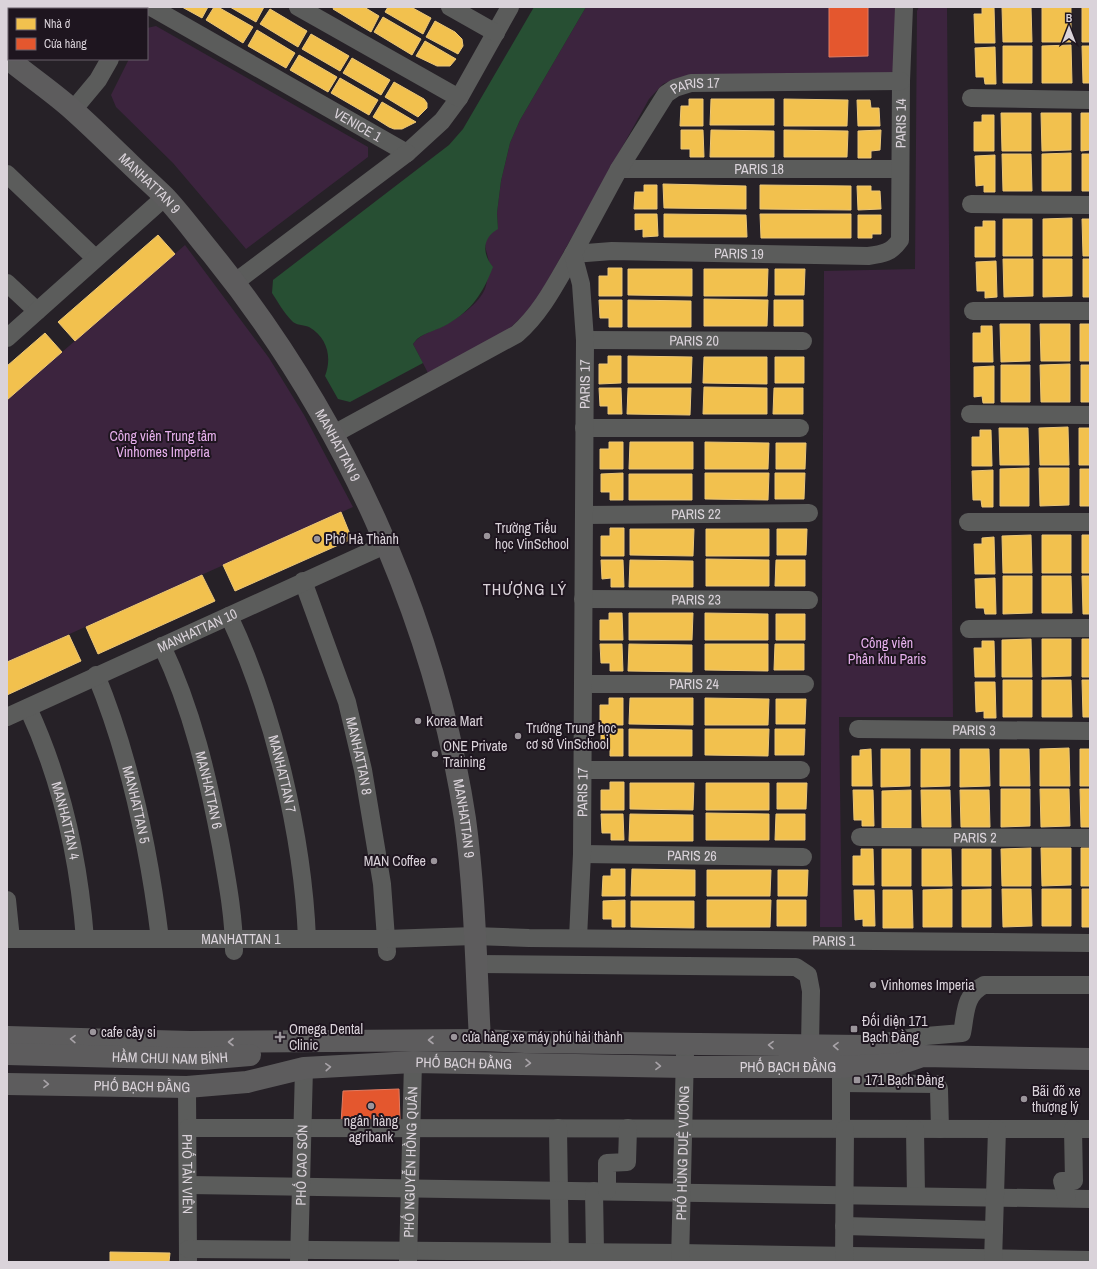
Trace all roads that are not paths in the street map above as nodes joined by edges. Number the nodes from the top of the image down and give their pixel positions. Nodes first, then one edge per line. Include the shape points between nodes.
1 (151, 7) edge
2 (298, 7) edge
3 (450, 7) edge
4 (510, 7) edge
5 (904, 7) edge
6 (496, 33) junction
7 (10, 60) edge
8 (109, 60) edge
9 (901, 81) junction
10 (459, 98) junction
11 (972, 98) dead end
12 (1090, 100) edge
13 (73, 110) junction
14 (407, 153) junction
15 (619, 169) junction
16 (900, 169) junction
17 (7, 174) edge
18 (165, 197) junction
19 (971, 204) dead end
20 (1090, 205) edge
21 (900, 240) joint
22 (573, 254) junction
23 (96, 258) junction
24 (7, 282) edge
25 (234, 282) junction
26 (973, 310) dead end
27 (37, 311) junction
28 (1090, 311) edge
29 (7, 338) edge
30 (585, 340) junction
31 (803, 341) dead end
32 (970, 414) dead end
33 (1090, 415) edge
34 (584, 428) junction
35 (800, 428) dead end
36 (332, 435) junction
37 (808, 513) dead end
38 (584, 515) junction
39 (968, 522) dead end
40 (1090, 522) edge
41 (387, 544) junction
42 (303, 581) junction
43 (584, 599) junction
44 (808, 600) dead end
45 (229, 616) junction
46 (1090, 628) edge
47 (969, 630) dead end
48 (162, 646) junction
49 (96, 675) junction
50 (583, 684) junction
51 (805, 684) dead end
52 (28, 708) junction
53 (7, 717) edge
54 (858, 729) dead end
55 (1090, 731) edge
56 (583, 770) junction
57 (801, 770) dead end
58 (860, 837) dead end
59 (1090, 838) edge
60 (582, 854) junction
61 (802, 857) dead end
62 (7, 900) edge
63 (474, 936) junction
64 (578, 938) junction
65 (9, 939) edge
66 (85, 939) junction
67 (160, 939) junction
68 (307, 939) junction
69 (1090, 942) edge
70 (233, 945) junction
71 (386, 946) junction
72 (476, 964) junction
73 (1090, 985) edge
74 (7, 1037) edge
75 (480, 1040) junction
76 (332, 1041) junction
77 (685, 1044) junction
78 (810, 1046) junction
79 (861, 1046) junction
80 (7, 1054) edge
81 (927, 1056) junction
82 (1090, 1058) edge
83 (414, 1062) junction
84 (7, 1065) edge
85 (685, 1067) junction
86 (304, 1068) junction
87 (841, 1075) junction
88 (7, 1084) edge
89 (187, 1087) junction
90 (188, 1128) junction
91 (302, 1128) junction
92 (412, 1128) junction
93 (558, 1128) junction
94 (628, 1128) junction
95 (683, 1128) junction
96 (843, 1129) junction
97 (915, 1129) junction
98 (940, 1129) junction
99 (997, 1129) junction
100 (1082, 1129) edge
101 (188, 1185) junction
102 (301, 1186) junction
103 (410, 1188) junction
104 (559, 1190) junction
105 (601, 1191) junction
106 (682, 1192) junction
107 (844, 1195) junction
108 (916, 1196) junction
109 (996, 1197) junction
110 (1067, 1198) junction
111 (1090, 1199) edge
112 (844, 1226) junction
113 (994, 1230) junction
114 (596, 1252) junction
115 (188, 1256) edge
116 (300, 1256) edge
117 (409, 1256) edge
118 (560, 1257) edge
119 (680, 1257) edge
120 (743, 1258) edge
121 (805, 1259) edge
122 (844, 1259) edge
123 (993, 1260) edge
124 (1082, 1261) edge

1 - 14 street, VENICE 1
2 - 10 street
3 - 6 street
4 - 6 street
5 - 9 street, PARIS 14
6 - 10 street
7 - 13 main road, MANHATTAN 9
8 - 13 street via 98,80
9 - 15 street, PARIS 17 via 691,83 666,94
9 - 16 street, PARIS 14
10 - 14 street via 442,121
11 - 12 street
13 - 18 main road, MANHATTAN 9
14 - 25 street
15 - 16 street, PARIS 18
15 - 22 street, PARIS 17
16 - 21 street, PARIS 14
17 - 23 street
18 - 23 street
18 - 25 main road, MANHATTAN 9
19 - 20 street
21 - 22 street, PARIS 19 via 893,250 885,254 868,256 612,251
22 - 30 street, PARIS 17 via 581,284
22 - 36 street via 541,308 530,323 517,334
23 - 27 street
24 - 27 street
25 - 36 main road, MANHATTAN 9 via 284,352
26 - 28 street
27 - 29 street
30 - 31 street, PARIS 20
30 - 34 street, PARIS 17
32 - 33 street
34 - 35 street
34 - 38 street, PARIS 17
36 - 41 main road, MANHATTAN 9
37 - 38 street, PARIS 22
38 - 43 street, PARIS 17
39 - 40 street
41 - 42 street, MANHATTAN 10
41 - 63 main road, MANHATTAN 9 via 422,637 453,757 471,865
42 - 45 street, MANHATTAN 10
42 - 71 street, MANHATTAN 8 via 347,702 363,770 382,884
43 - 44 street, PARIS 23
43 - 50 street, PARIS 17
45 - 48 street, MANHATTAN 10
45 - 68 street, MANHATTAN 7 via 257,688 288,797 306,912
46 - 47 street
48 - 49 street, MANHATTAN 10
48 - 70 street, MANHATTAN 6 via 193,724 208,782 226,876
49 - 52 street, MANHATTAN 10
49 - 67 street, MANHATTAN 5 via 121,741 133,786 144,834
50 - 51 street, PARIS 24
50 - 56 street, PARIS 17
52 - 53 street, MANHATTAN 10
52 - 66 street, MANHATTAN 4 via 42,738 65,819 83,908
54 - 55 street, PARIS 3
56 - 57 street
56 - 60 street, PARIS 17
58 - 59 street, PARIS 2
60 - 61 street, PARIS 26
60 - 64 street, PARIS 17
62 - 65 street
63 - 64 street, PARIS 1
63 - 71 street, MANHATTAN 1
63 - 72 main road, MANHATTAN 9
64 - 69 street, PARIS 1
65 - 66 street, MANHATTAN 1
66 - 67 street, MANHATTAN 1
67 - 70 street, MANHATTAN 1
68 - 70 street, MANHATTAN 1
68 - 71 street, MANHATTAN 1
72 - 75 main road, MANHATTAN 9
72 - 78 street via 796,967 808,975 811,991
73 - 79 street via 984,985 970,995 962,1033 914,1036
76 -> 74 main road, PHỐ BẠCH ĐẰNG via 190,1042
75 -> 76 main road, PHỐ BẠCH ĐẰNG
75 - 77 main road, PHỐ BẠCH ĐẰNG
76 - 80 main road, HẦM CHUI NAM BÍNH via 283,1052 202,1059
78 -> 77 main road, PHỐ BẠCH ĐẰNG
77 - 85 street, PHỐ HÙNG DUỆ VƯƠNG
79 -> 78 main road, PHỐ BẠCH ĐẰNG
79 - 81 main road, PHỐ BẠCH ĐẰNG via 902,1049
81 - 82 main road, PHỐ BẠCH ĐẰNG
81 - 87 main road, PHỐ BẠCH ĐẰNG
83 -> 85 main road, PHỐ BẠCH ĐẰNG
86 -> 83 main road, PHỐ BẠCH ĐẰNG
83 - 92 street, PHỐ NGUYỄN HỒNG QUÂN
84 - 86 main road, HẦM CHUI NAM BÍNH via 247,1072
85 - 87 main road, PHỐ BẠCH ĐẰNG
85 - 95 street, PHỐ HÙNG DUỆ VƯƠNG
86 - 89 main road, PHỐ BẠCH ĐẰNG via 247,1082
86 - 91 street, PHỐ CAO SƠN
87 - 96 street
87 - 98 street via 936,1084 939,1089
88 -> 89 main road, PHỐ BẠCH ĐẰNG
89 - 90 street, PHỐ TẢN VIÊN
90 - 91 street
90 - 101 street, PHỐ TẢN VIÊN
91 - 92 street
91 - 102 street, PHỐ CAO SƠN
92 - 93 street
92 - 103 street, PHỐ NGUYỄN HỒNG QUÂN
93 - 94 street
93 - 104 street
94 - 95 street
94 - 105 street via 627,1162 607,1162
95 - 96 street
95 - 106 street, PHỐ HÙNG DUỆ VƯƠNG
96 - 97 street
96 - 107 street
97 - 98 street
97 - 108 street
98 - 99 street
99 - 100 street
99 - 109 street
100 - 110 street via 1074,1182 1062,1182
101 - 102 street
101 - 115 street, PHỐ TẢN VIÊN
102 - 103 street
102 - 116 street, PHỐ CAO SƠN
103 - 104 street
103 - 117 street, PHỐ NGUYỄN HỒNG QUÂN
104 - 105 street
104 - 118 street
105 - 106 street
105 - 114 street
106 - 107 street
106 - 119 street, PHỐ HÙNG DUỆ VƯƠNG
107 - 108 street
107 - 112 street
108 - 109 street
109 - 110 street
109 - 113 street
110 - 111 street
112 - 113 street
112 - 122 street
113 - 123 street
114 - 118 street
114 - 119 street
115 - 116 street
116 - 117 street
117 - 118 street
119 - 120 street
120 - 121 street
121 - 122 street
122 - 123 street
123 - 124 street

